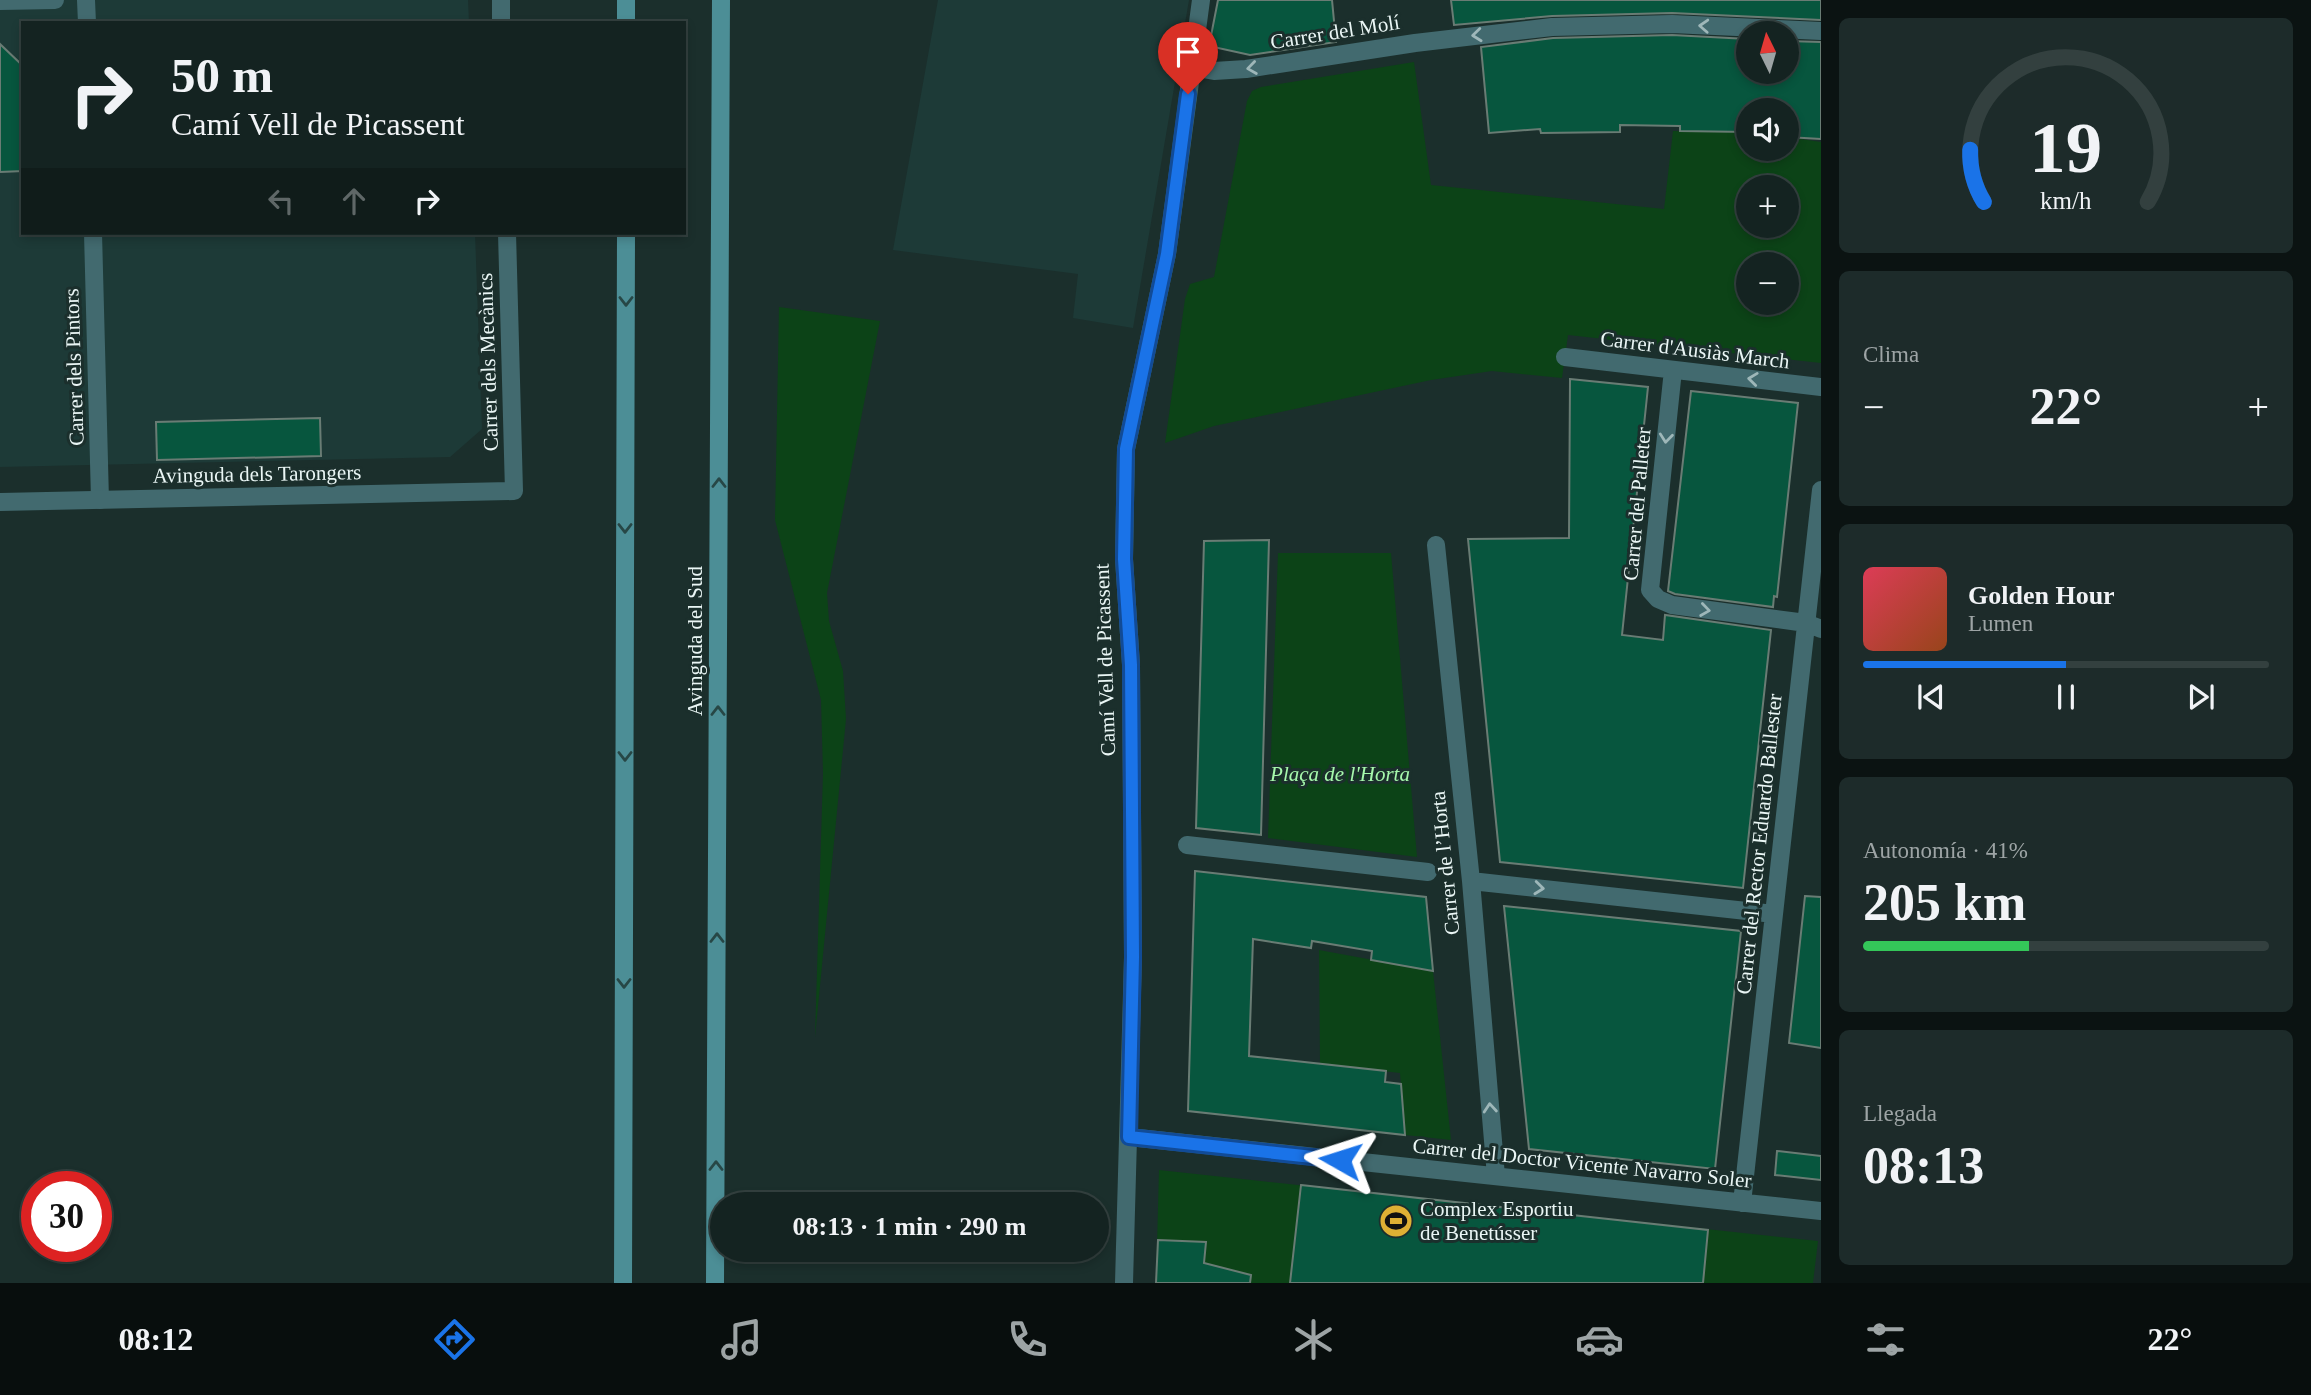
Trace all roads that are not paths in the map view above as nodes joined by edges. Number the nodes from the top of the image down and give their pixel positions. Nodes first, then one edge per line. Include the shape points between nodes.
1 (55, 0) edge
2 (86, 0) edge
3 (501, 0) edge
4 (626, 0) edge
5 (721, 0) edge
6 (1201, 0) edge
7 (0, 1) edge
8 (87, 21) edge
9 (501, 21) edge
10 (626, 21) edge
11 (1821, 30) edge
12 (1192, 67) junction
13 (93, 235) edge
14 (507, 235) edge
15 (626, 235) edge
16 (1565, 357) dead end
17 (1674, 370) junction
18 (1821, 387) edge
19 (1821, 490) edge
20 (514, 491) joint
21 (100, 500) junction
22 (0, 502) edge
23 (1436, 545) dead end
24 (1814, 626) edge
25 (1187, 845) dead end
26 (1428, 872) dead end
27 (1471, 881) junction
28 (1774, 914) junction
29 (1129, 1137) junction
30 (1496, 1177) junction
31 (1742, 1203) junction
32 (1821, 1211) edge
33 (623, 1283) edge
34 (715, 1283) edge
35 (1124, 1283) edge

1 - 7 street
2 - 8 street
3 - 9 street
4 - 10 main road
34 -> 5 main road, Avinguda del Sud
6 - 12 street, Camí Vell de Picassent
11 -> 12 street, Carrer del Molí via 1672,24 1552,27 1246,69
12 - 29 street, Camí Vell de Picassent via 1167,254 1126,449 1124,559 1131,665 1133,944
13 - 21 street, Carrer dels Pintors
14 - 20 street, Carrer dels Mecànics
15 -> 33 main road
16 - 17 street, Carrer d'Ausiàs March
18 -> 17 street, Carrer d'Ausiàs March
17 -> 24 street, Carrer del Palleter via 1650,590 1672,605
19 - 24 street, Carrer del Rector Eduardo Ballester
20 - 21 street, Avinguda dels Tarongers
21 - 22 street, Avinguda dels Tarongers
23 - 27 street, Carrer de l’Horta
24 - 28 street, Carrer del Rector Eduardo Ballester
25 - 26 street
27 -> 28 street
30 -> 27 street, Carrer de l’Horta
28 - 31 street, Carrer del Rector Eduardo Ballester
29 - 30 street, Carrer del Doctor Vicente Navarro Soler
29 - 35 street, Camí Vell de Picassent
30 - 31 street, Carrer del Doctor Vicente Navarro Soler
31 - 32 street, Carrer del Doctor Vicente Navarro Soler

